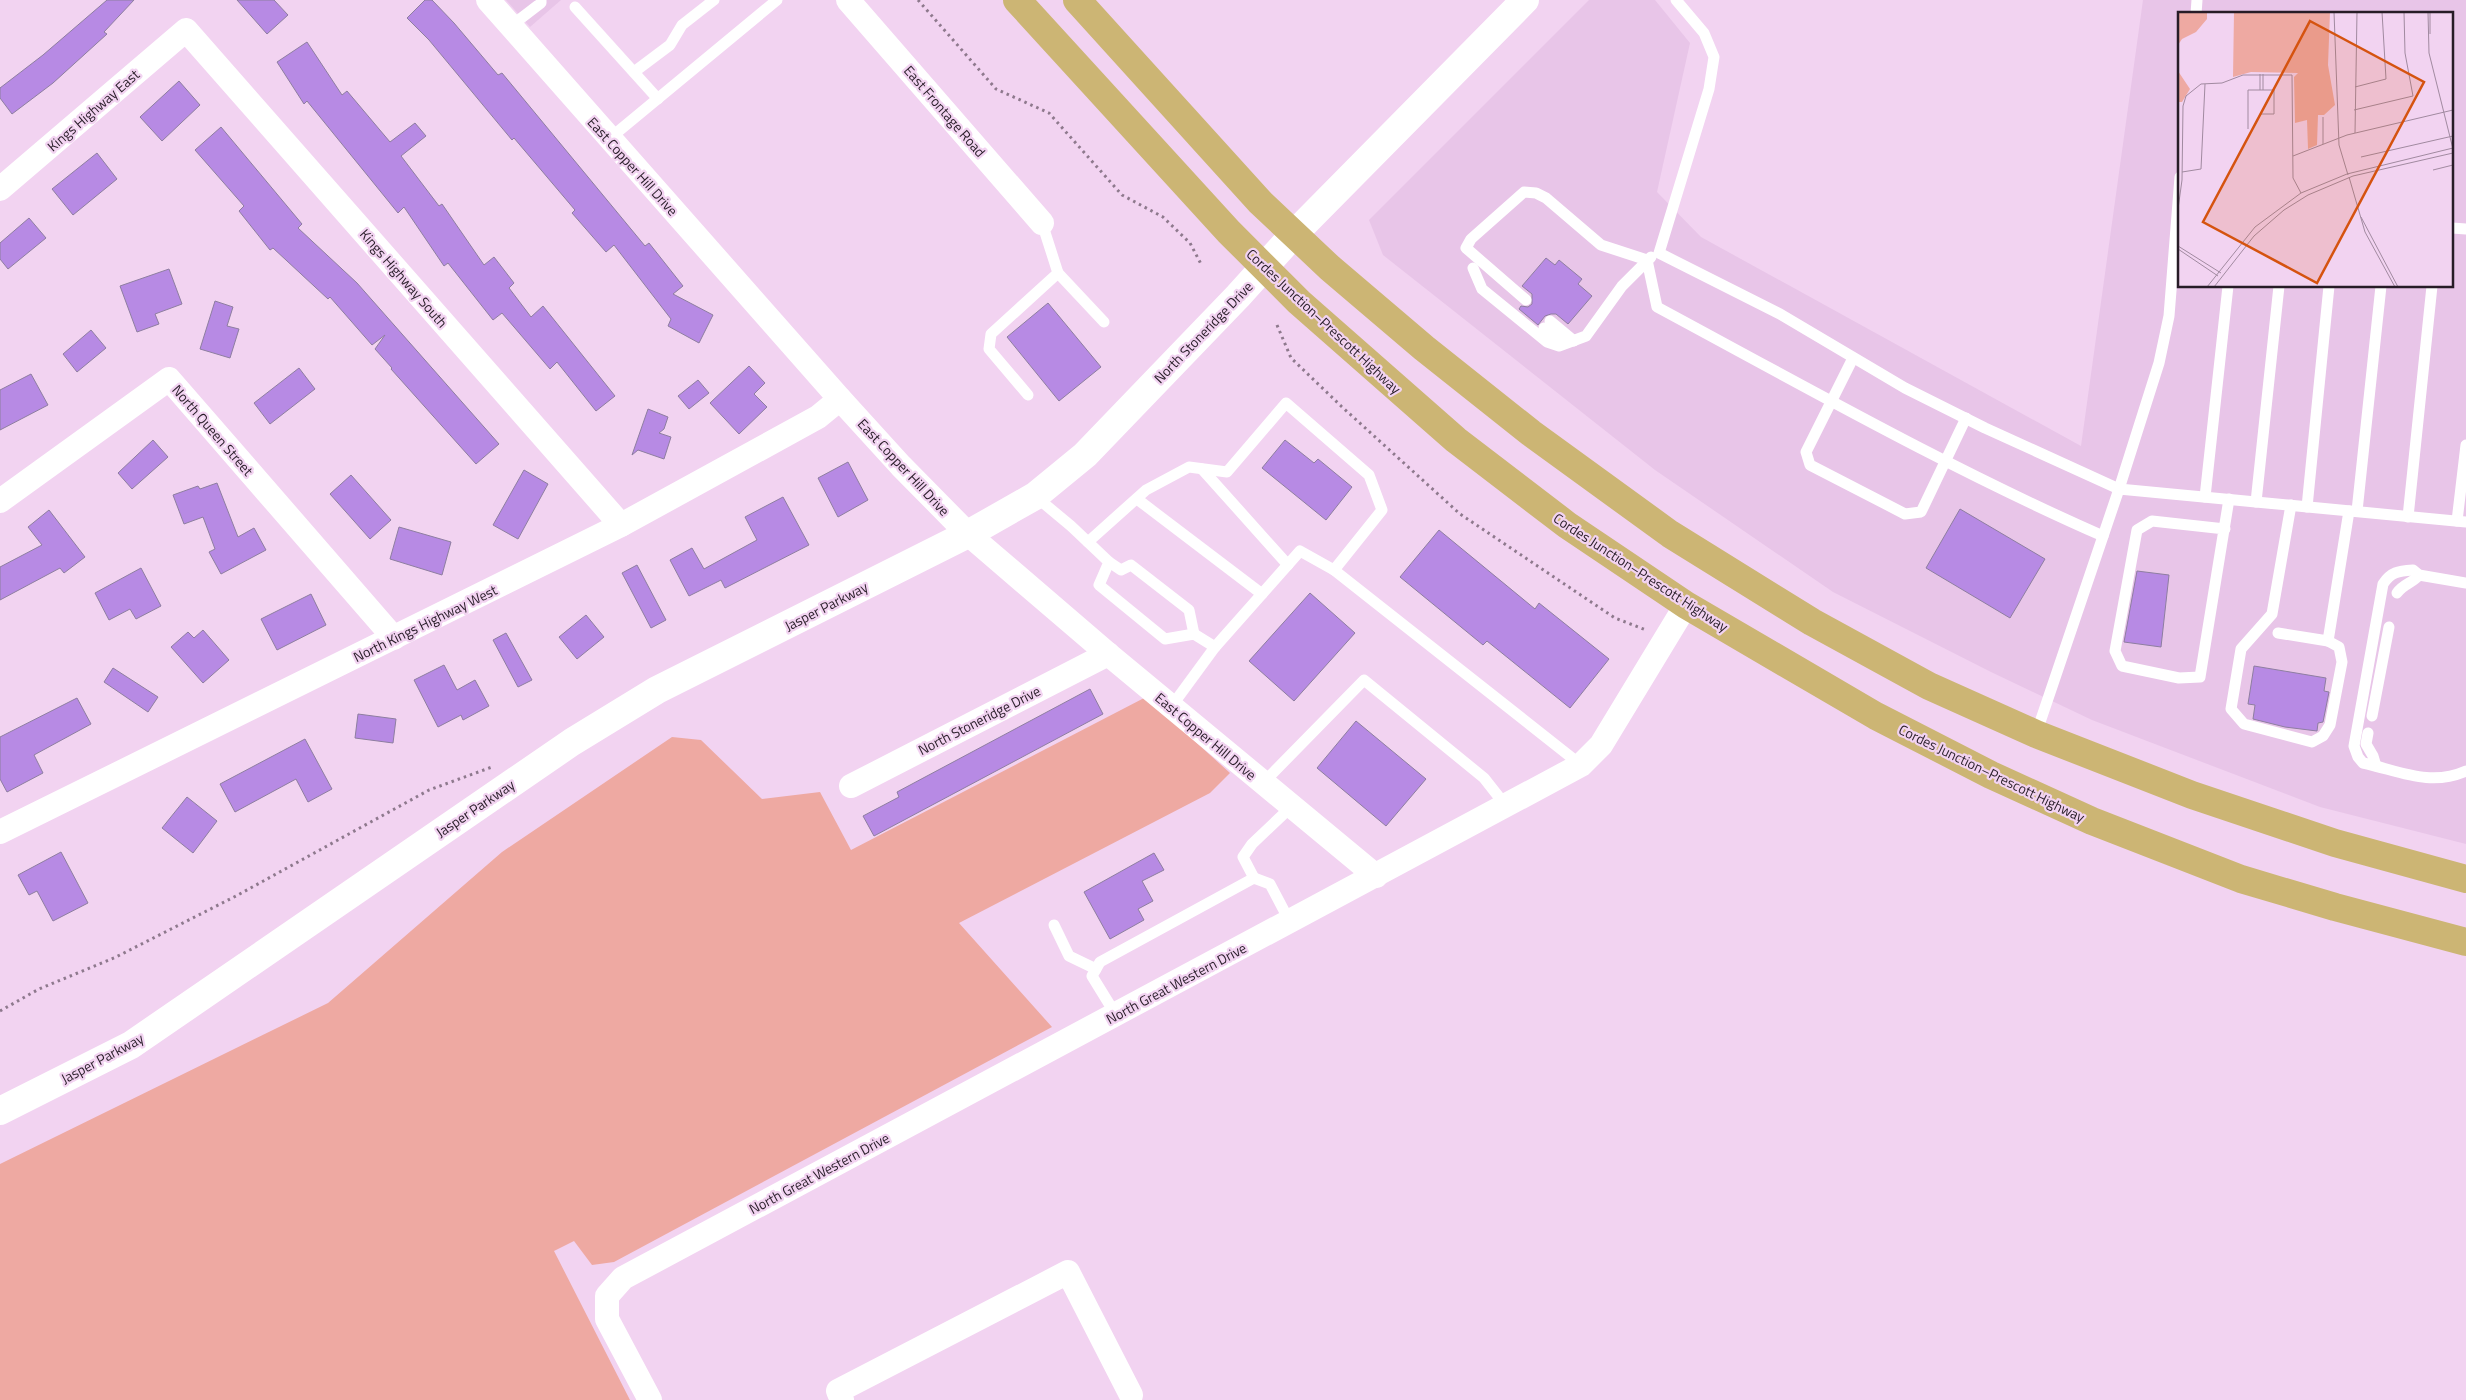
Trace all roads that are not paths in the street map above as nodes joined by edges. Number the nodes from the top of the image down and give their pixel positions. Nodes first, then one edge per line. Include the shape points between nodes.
1 (488, 0) edge
2 (541, 0) edge
3 (714, 0) edge
4 (777, 0) edge
5 (848, 0) edge
6 (1017, 0) edge
7 (1077, 0) edge
8 (1526, 0) edge
9 (1676, 0) edge
10 (575, 6) dead end
11 (511, 26) junction
12 (186, 30) joint
13 (634, 72) junction
14 (658, 99) junction
15 (609, 139) junction
16 (0, 189) edge
17 (2178, 211) edge
18 (1042, 223) joint
19 (1294, 234) junction
20 (1659, 253) junction
21 (1647, 260) junction
22 (1264, 268) junction
23 (1473, 268) dead end
24 (1058, 273) junction
25 (2228, 288) edge
26 (2279, 288) edge
27 (2329, 288) edge
28 (2381, 288) edge
29 (2432, 288) edge
30 (1526, 300) dead end
31 (1104, 322) dead end
32 (1547, 325) dead end
33 (1574, 342) junction
34 (1853, 358) junction
35 (1028, 395) dead end
36 (840, 398) junction
37 (1833, 401) junction
38 (1966, 418) junction
39 (2466, 446) edge
40 (1946, 460) junction
41 (1202, 469) junction
42 (2120, 489) junction
43 (1035, 496) junction
44 (2205, 497) junction
45 (1137, 499) junction
46 (2230, 499) junction
47 (0, 501) edge
48 (2256, 502) junction
49 (2291, 505) junction
50 (2307, 507) junction
51 (2353, 511) junction
52 (2408, 517) junction
53 (2462, 522) edge
54 (622, 525) junction
55 (2225, 529) junction
56 (968, 534) junction
57 (2103, 536) junction
58 (1088, 542) junction
59 (1108, 562) junction
60 (1288, 565) junction
61 (1334, 570) junction
62 (2419, 575) junction
63 (2466, 583) edge
64 (2397, 593) dead end
65 (1262, 594) junction
66 (1686, 605) junction
67 (2390, 627) dead end
68 (2278, 633) dead end
69 (1194, 634) junction
70 (394, 638) junction
71 (2328, 642) junction
72 (1215, 647) junction
73 (1108, 654) junction
74 (1171, 707) junction
75 (2372, 716) dead end
76 (2368, 733) dead end
77 (2036, 734) junction
78 (1581, 765) junction
79 (2376, 766) junction
80 (2466, 771) edge
81 (1262, 784) junction
82 (851, 786) dead end
83 (1506, 806) junction
84 (1291, 807) junction
85 (0, 832) edge
86 (1376, 876) junction
87 (1254, 878) junction
88 (2466, 879) edge
89 (1290, 922) junction
90 (1054, 925) dead end
91 (2466, 942) edge
92 (1096, 969) junction
93 (1116, 1015) junction
94 (0, 1110) edge
95 (1131, 1395) dead end
96 (650, 1400) edge
97 (842, 1400) edge

1 - 11 street, East Copper Hill Drive
2 - 11 lane
3 - 13 lane via 682,26 670,44
4 - 14 lane
5 - 18 street, East Frontage Road
6 - 22 main road, Cordes Junction–Prescott Highway
7 - 19 main road via 1253,195
8 - 19 main road, North Stoneridge Drive
9 - 20 lane via 1704,33 1714,57 1709,89
10 - 13 lane
11 - 15 street, East Copper Hill Drive
12 - 16 street, Kings Highway East
12 - 54 street, Kings Highway South
13 - 14 lane
14 - 15 lane
15 - 36 street, East Copper Hill Drive
17 - 42 lane via 2169,316 2159,363
18 - 24 lane
19 - 22 main road, North Stoneridge Drive
19 - 77 main road via 1424,348 1531,433 1670,534 1812,622 1929,686
20 - 21 lane
20 - 34 lane via 1780,314
21 - 30 lane via 1601,245 1546,198 1524,192 1471,238 1466,248
21 - 33 lane via 1622,286 1586,336
21 - 37 lane via 1658,307
22 - 43 main road, North Stoneridge Drive via 1085,455
22 - 66 main road, Cordes Junction–Prescott Highway via 1456,440 1567,525
23 - 33 lane via 1482,289 1547,342 1559,346
24 - 31 lane
24 - 35 lane via 991,334 989,349
25 - 44 lane
26 - 48 lane
27 - 50 lane
28 - 51 lane
29 - 52 lane
32 - 33 lane
34 - 37 lane
34 - 38 lane
36 - 54 street, North Kings Highway West via 818,417
36 - 56 street, East Copper Hill Drive
37 - 40 lane
37 - 40 lane via 1806,452 1810,465 1905,514 1921,512
38 - 40 lane
38 - 42 lane
39 - 53 lane
40 - 57 lane via 2047,512
41 - 45 lane via 1189,467 1146,490
41 - 60 lane
41 - 61 lane via 1227,472 1286,403 1369,475 1382,510
42 - 44 lane
42 - 57 lane
43 - 56 main road, North Stoneridge Drive
43 - 58 lane
44 - 46 lane
45 - 58 lane
45 - 65 lane
46 - 48 lane
46 - 55 lane
47 - 70 street, North Queen Street via 169,379
48 - 49 lane
49 - 50 lane
49 - 71 lane via 2272,614 2241,650 2231,709 2244,724 2312,742 2323,736 2330,725 2342,662 2339,647
50 - 51 lane
51 - 52 lane
51 - 71 lane
52 - 53 lane
54 - 70 street, North Kings Highway West
55 - 55 lane via 2152,521 2138,530 2115,651 2122,666 2179,678 2200,676
56 - 73 street, East Copper Hill Drive
56 - 94 main road, Jasper Parkway via 657,690 572,742 131,1045
57 - 77 lane
58 - 59 lane
59 - 69 lane via 1121,570 1131,565 1188,610
59 - 69 lane via 1100,585 1165,639
60 - 61 lane via 1300,551
60 - 65 lane
61 - 78 lane
62 - 63 lane
62 - 64 lane
62 - 79 lane via 2413,570 2398,571 2389,574 2383,584 2354,746 2364,763
65 - 72 lane
66 - 78 street, North Great Western Drive via 1601,745
66 - 91 main road, Cordes Junction–Prescott Highway via 1876,716 2092,821 2241,879
67 - 75 lane
68 - 71 lane
69 - 72 lane
70 - 85 street, North Kings Highway West
72 - 74 lane
73 - 74 street, East Copper Hill Drive
73 - 82 street, North Stoneridge Drive
74 - 81 street, East Copper Hill Drive
76 - 79 lane via 2366,744
77 - 88 main road via 2192,795 2308,834
78 - 83 street, North Great Western Drive
79 - 80 lane via 2425,779 2450,778
81 - 83 lane via 1364,680 1484,778
81 - 84 street, East Copper Hill Drive
83 - 86 street, North Great Western Drive
84 - 86 street, East Copper Hill Drive
84 - 87 lane via 1252,844 1243,857
86 - 89 street, North Great Western Drive
87 - 89 lane via 1270,884
87 - 92 lane via 1100,962
89 - 93 street, North Great Western Drive
90 - 92 lane via 1069,956
92 - 93 lane via 1092,976
93 - 96 street, North Great Western Drive via 622,1278 607,1296 607,1319
95 - 97 street via 1068,1272 838,1391

